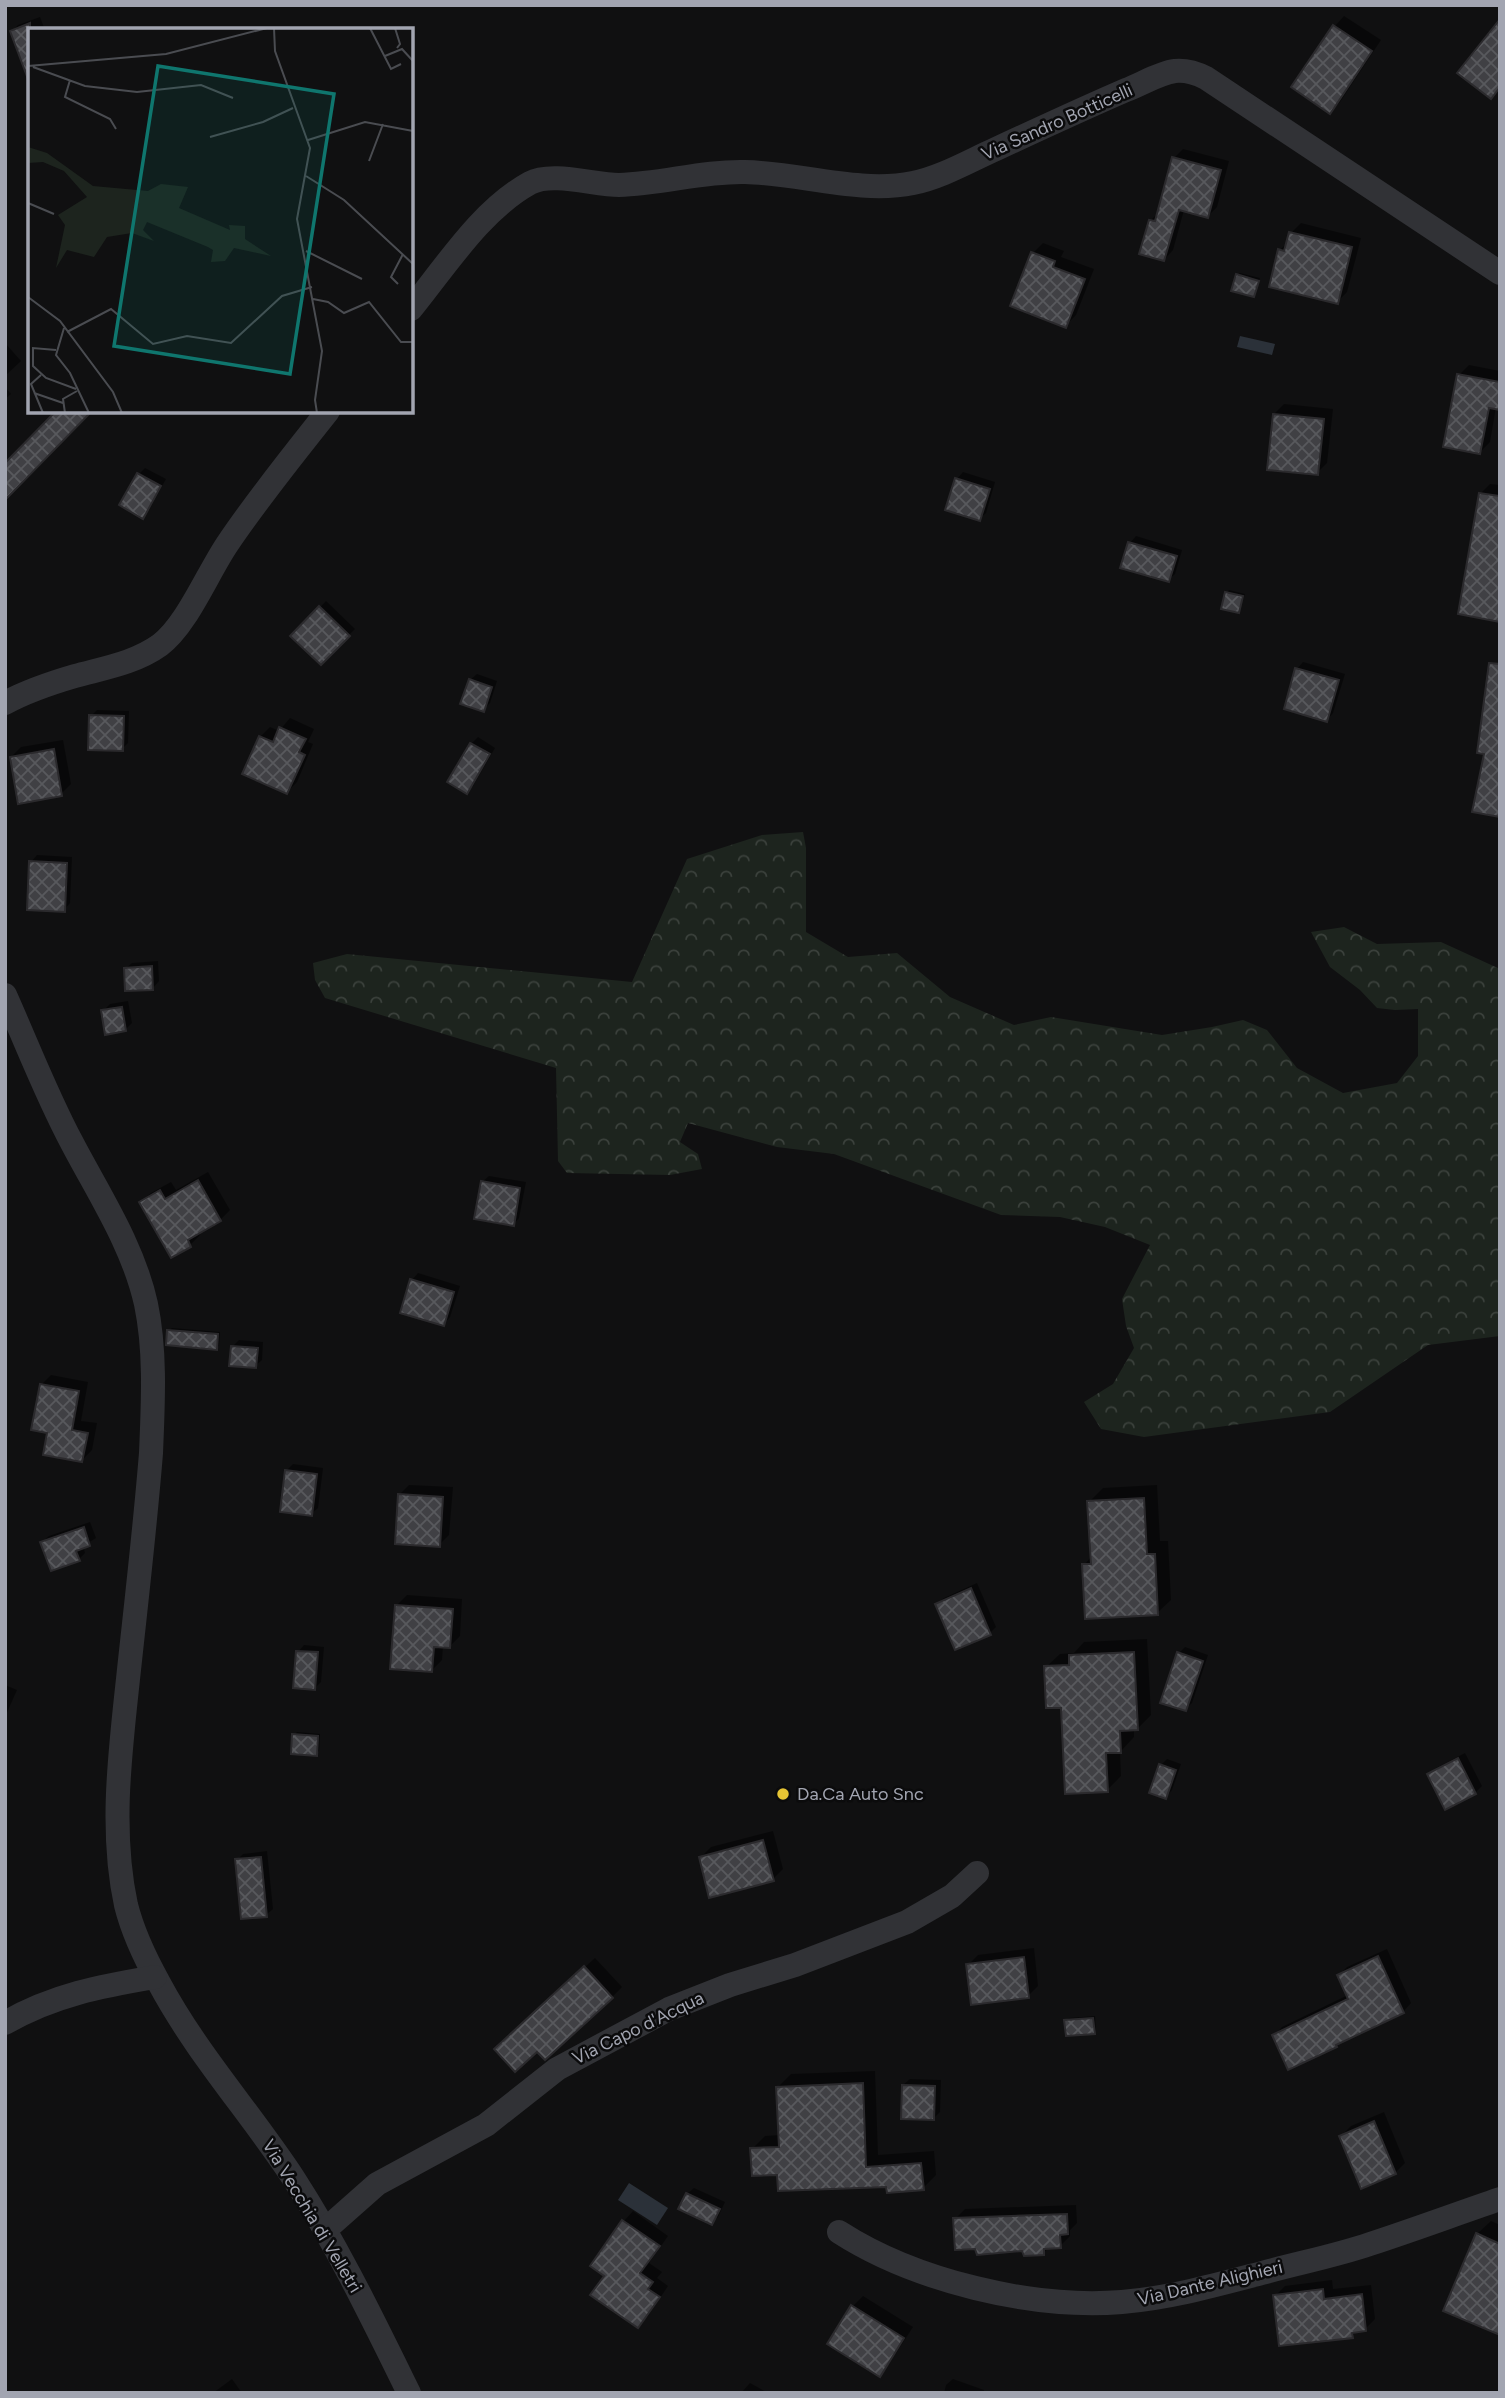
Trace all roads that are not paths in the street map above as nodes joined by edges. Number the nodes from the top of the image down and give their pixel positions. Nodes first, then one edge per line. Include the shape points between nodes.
1 (1500, 272) edge
2 (413, 307) edge
3 (326, 413) edge
4 (5, 703) edge
5 (5, 995) edge
6 (16, 1042) edge
7 (976, 1873) dead end
8 (155, 1977) junction
9 (5, 2023) edge
10 (1500, 2199) edge
11 (325, 2230) junction
12 (839, 2232) dead end
13 (409, 2393) edge

1 - 2 street, Via Sandro Botticelli via 1206,78 1183,71 1166,74 908,184 874,186 746,172 629,184 542,179 492,212
3 - 4 street via 229,541 166,640 123,663 53,683
5 - 6 street, Via Vecchia di Velletri
6 - 8 street, Via Vecchia di Velletri via 128,1252 148,1317 151,1453 120,1756 118,1826 129,1917
7 - 11 street, Via Capo d'Acqua via 952,1896 907,1922 669,2009 556,2069 486,2125 377,2184
8 - 9 street via 57,1998
8 - 11 street, Via Vecchia di Velletri via 192,2040 268,2140
10 - 12 street, Via Dante Alighieri via 1367,2245 1198,2289 1120,2302 1035,2298 975,2288 866,2249
11 - 13 street, Via Vecchia di Velletri

